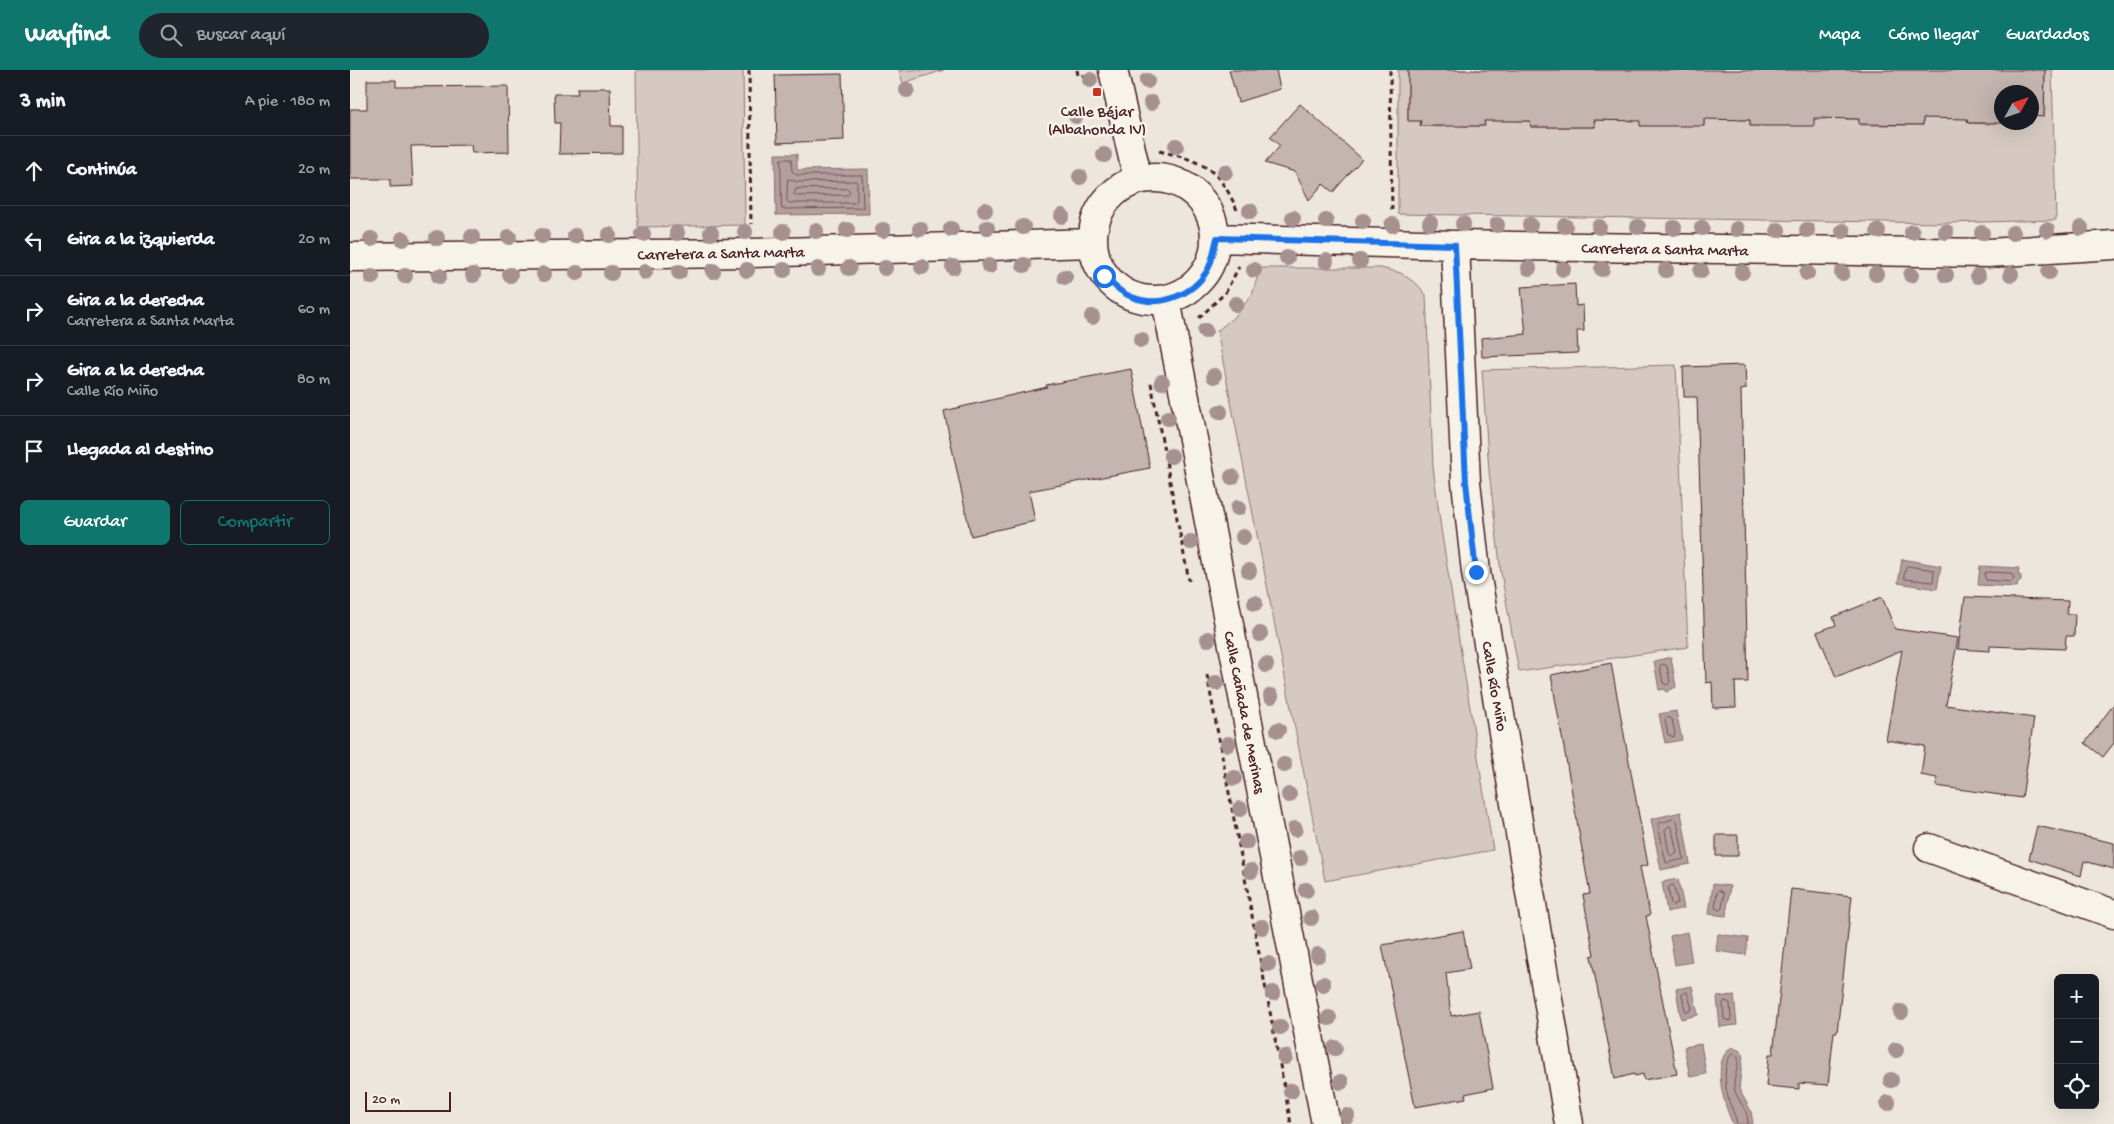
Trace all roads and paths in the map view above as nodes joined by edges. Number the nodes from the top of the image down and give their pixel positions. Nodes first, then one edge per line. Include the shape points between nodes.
1 (749, 70) edge
2 (1113, 70) edge
3 (1390, 70) edge
4 (1138, 180) junction
5 (1392, 220) dead end
6 (1217, 238) junction
7 (1092, 243) junction
8 (1455, 245) junction
9 (2114, 245) edge
10 (751, 252) junction
11 (350, 257) edge
12 (1166, 300) junction
13 (1149, 375) dead end
14 (1191, 588) dead end
15 (1207, 672) dead end
16 (1929, 848) dead end
17 (2114, 914) edge
18 (1291, 1124) edge
19 (1326, 1124) edge
20 (1570, 1124) edge

1 - 10 path
2 - 4 street
3 - 5 path
4 - 6 street via 1157,178 1186,187 1203,202
4 - 7 street via 1116,191 1106,201 1096,221
6 - 8 street, Carretera a Santa Marta
6 - 12 street via 1213,257 1200,281
7 - 10 street, Carretera a Santa Marta
7 - 12 street via 1104,276 1117,288 1148,301
8 - 9 street, Carretera a Santa Marta via 1988,253
8 - 20 street, Calle Río Miño via 1466,482 1476,572
10 - 11 street, Carretera a Santa Marta
12 - 19 street, Calle Cañada de Merinas
13 - 14 path
15 - 18 path
16 - 17 street

